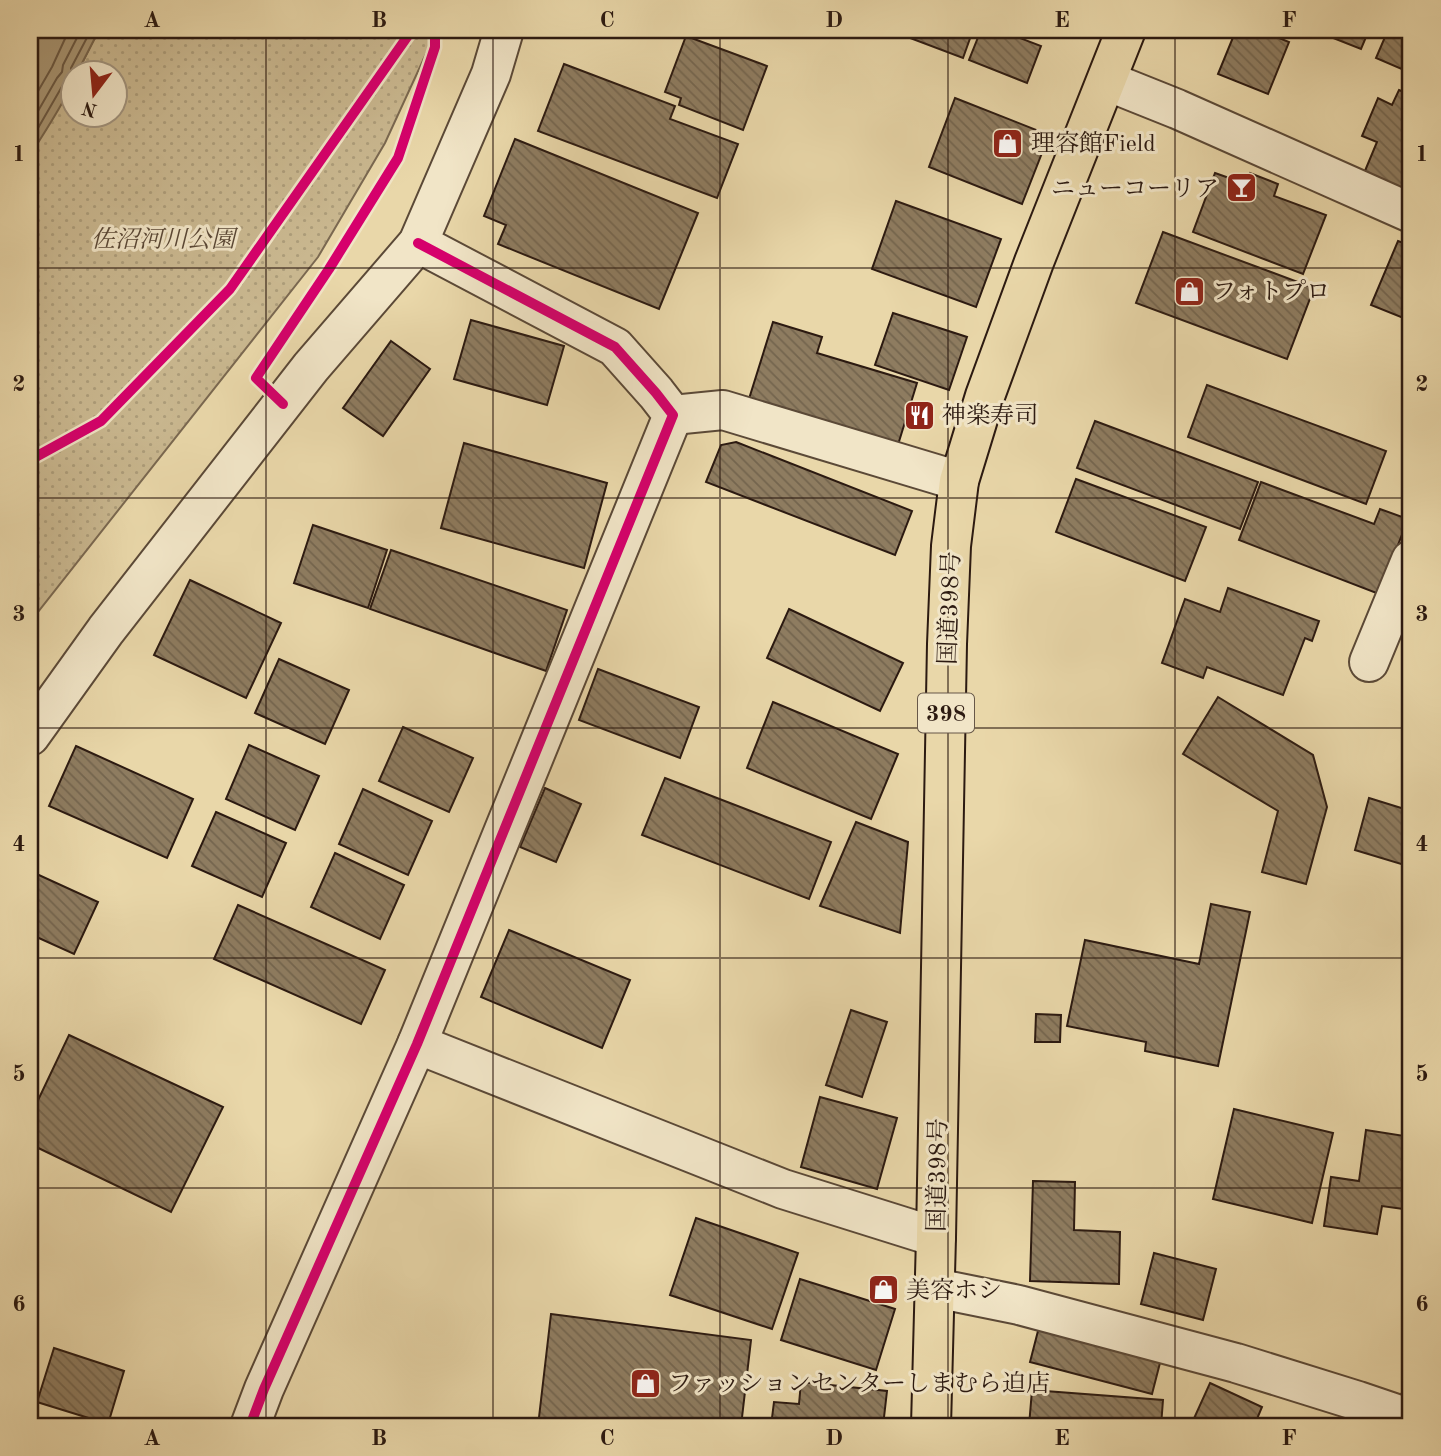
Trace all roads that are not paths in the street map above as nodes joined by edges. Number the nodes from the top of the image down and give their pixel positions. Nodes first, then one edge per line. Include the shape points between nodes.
1 (504, 30) edge
2 (1126, 30) edge
3 (1107, 81) junction
4 (1411, 213) edge
5 (418, 243) junction
6 (673, 415) junction
7 (959, 481) junction
8 (1411, 560) edge
9 (1369, 662) dead end
10 (30, 736) edge
11 (417, 1044) junction
12 (936, 1237) junction
13 (935, 1288) junction
14 (1411, 1419) edge
15 (250, 1426) edge
16 (931, 1426) edge

1 - 5 street via 491,74
2 - 3 highway, 国道398号 / 398
3 - 4 street
3 - 7 highway, 国道398号 / 398 via 1034,262
5 - 6 street via 615,347
5 - 10 street via 311,367 106,630
6 - 7 street via 723,410
6 - 11 street
7 - 12 highway, 国道398号 / 398 via 947,644
8 - 9 street
11 - 12 street via 783,1189
11 - 15 street
12 - 13 highway, 国道398号 / 398
13 - 14 street via 1019,1305 1236,1363
13 - 16 highway, 国道398号 / 398

